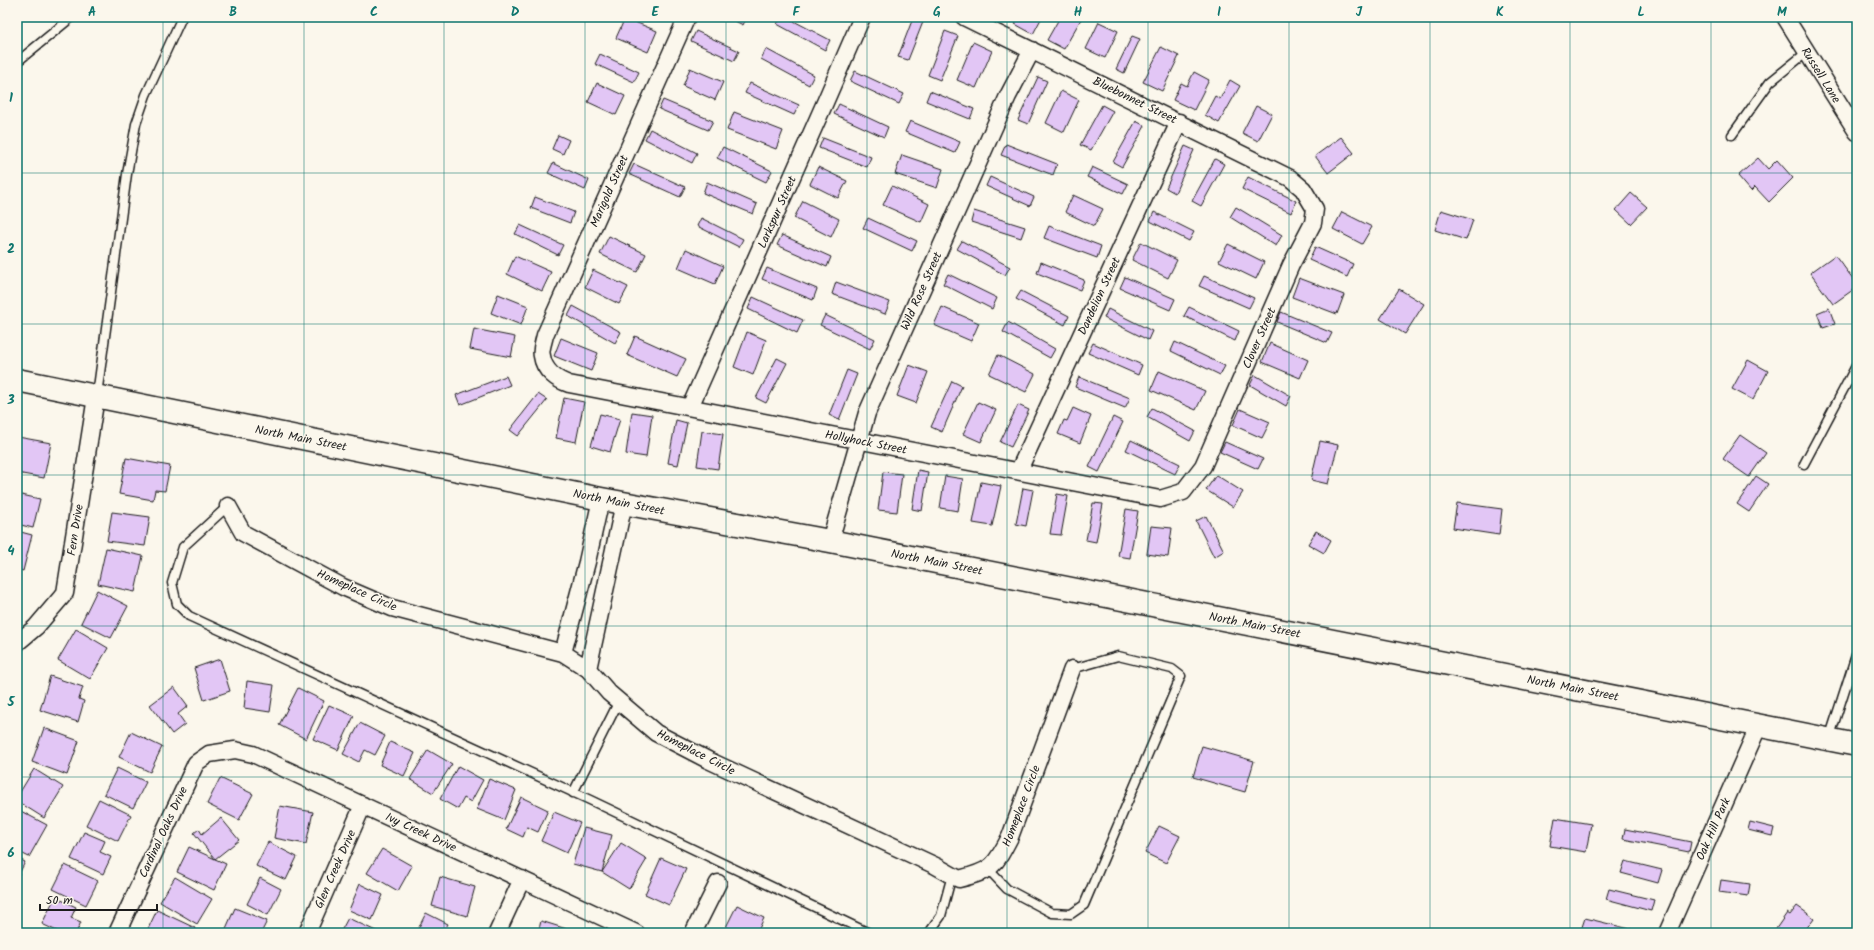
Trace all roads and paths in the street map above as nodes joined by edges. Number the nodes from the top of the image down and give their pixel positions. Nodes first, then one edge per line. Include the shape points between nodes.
1 (72, 17) edge
2 (182, 17) edge
3 (687, 17) edge
4 (862, 17) edge
5 (964, 17) edge
6 (1785, 17) edge
7 (1032, 50) junction
8 (1807, 52) junction
9 (17, 62) edge
10 (1179, 122) junction
11 (1857, 132) edge
12 (1732, 136) dead end
13 (1302, 189) joint
14 (1857, 364) edge
15 (545, 366) joint
16 (17, 380) edge
17 (96, 397) junction
18 (690, 406) junction
19 (858, 441) junction
20 (1804, 464) dead end
21 (1019, 470) junction
22 (1190, 486) joint
23 (601, 499) junction
24 (624, 503) junction
25 (228, 506) joint
26 (830, 541) junction
27 (582, 582) junction
28 (606, 588) junction
29 (17, 643) edge
30 (563, 652) junction
31 (1857, 652) edge
32 (588, 669) junction
33 (1072, 669) joint
34 (619, 701) junction
35 (1759, 725) junction
36 (1829, 739) junction
37 (1857, 745) edge
38 (204, 758) joint
39 (573, 793) junction
40 (363, 805) junction
41 (988, 869) junction
42 (952, 875) junction
43 (522, 879) junction
44 (718, 883) dead end
45 (117, 933) edge
46 (307, 933) edge
47 (497, 933) edge
48 (636, 933) edge
49 (693, 933) edge
50 (869, 933) edge
51 (929, 933) edge
52 (1667, 933) edge

1 - 9 lane
2 - 17 lane via 136,124
3 - 15 street, Marigold Street via 545,335 541,355
4 - 18 street, Larkspur Street
5 - 7 street, Bluebonnet Street
6 - 8 street, Russell Lane
7 - 10 street, Bluebonnet Street
7 - 19 street, Wild Rose Street via 1008,96 870,406
8 - 11 street, Russell Lane
8 - 12 lane via 1770,82
10 - 13 street, Bluebonnet Street via 1290,178
10 - 21 street, Dandelion Street
13 - 22 street, Clover Street via 1315,209 1313,223 1291,265 1203,466
14 - 20 lane
15 - 18 street, Hollyhock Street via 558,380 569,384
16 - 17 main road, North Main Street
17 - 23 main road, North Main Street
17 - 29 street, Fern Drive via 65,593 36,627
18 - 19 street, Hollyhock Street
19 - 21 street, Hollyhock Street
19 - 26 street, Wild Rose Street
21 - 22 street, Hollyhock Street via 1160,499 1183,492
23 - 24 main road, North Main Street
23 - 27 street
24 - 26 main road, North Main Street
24 - 28 street
25 - 30 street, Homeplace Circle via 243,534 343,587 392,608
25 - 39 lane via 183,547 172,583 176,604 190,616
26 - 35 main road, North Main Street
27 - 28 street
27 - 30 street
28 - 32 street
30 - 32 street, Homeplace Circle
31 - 36 lane
32 - 34 street, Homeplace Circle
33 - 41 street, Homeplace Circle via 1010,838 998,862
33 - 41 lane via 1118,656 1172,669 1181,676 1084,905 1071,914 1052,913 1007,889
34 - 39 lane
34 - 42 street, Homeplace Circle via 656,732 708,760
35 - 36 main road, North Main Street
35 - 52 street, Oak Hill Park
36 - 37 main road, North Main Street
38 - 40 street, Ivy Creek Drive via 208,754 235,750 253,754
38 - 45 street, Cardinal Oaks Drive via 196,763 190,773
39 - 50 lane
40 - 43 street, Ivy Creek Drive
40 - 46 street, Glen Creek Drive
41 - 42 street, Homeplace Circle via 980,874 960,879
42 - 51 lane via 941,916
43 - 47 street
43 - 48 street, Ivy Creek Drive
44 - 49 street

